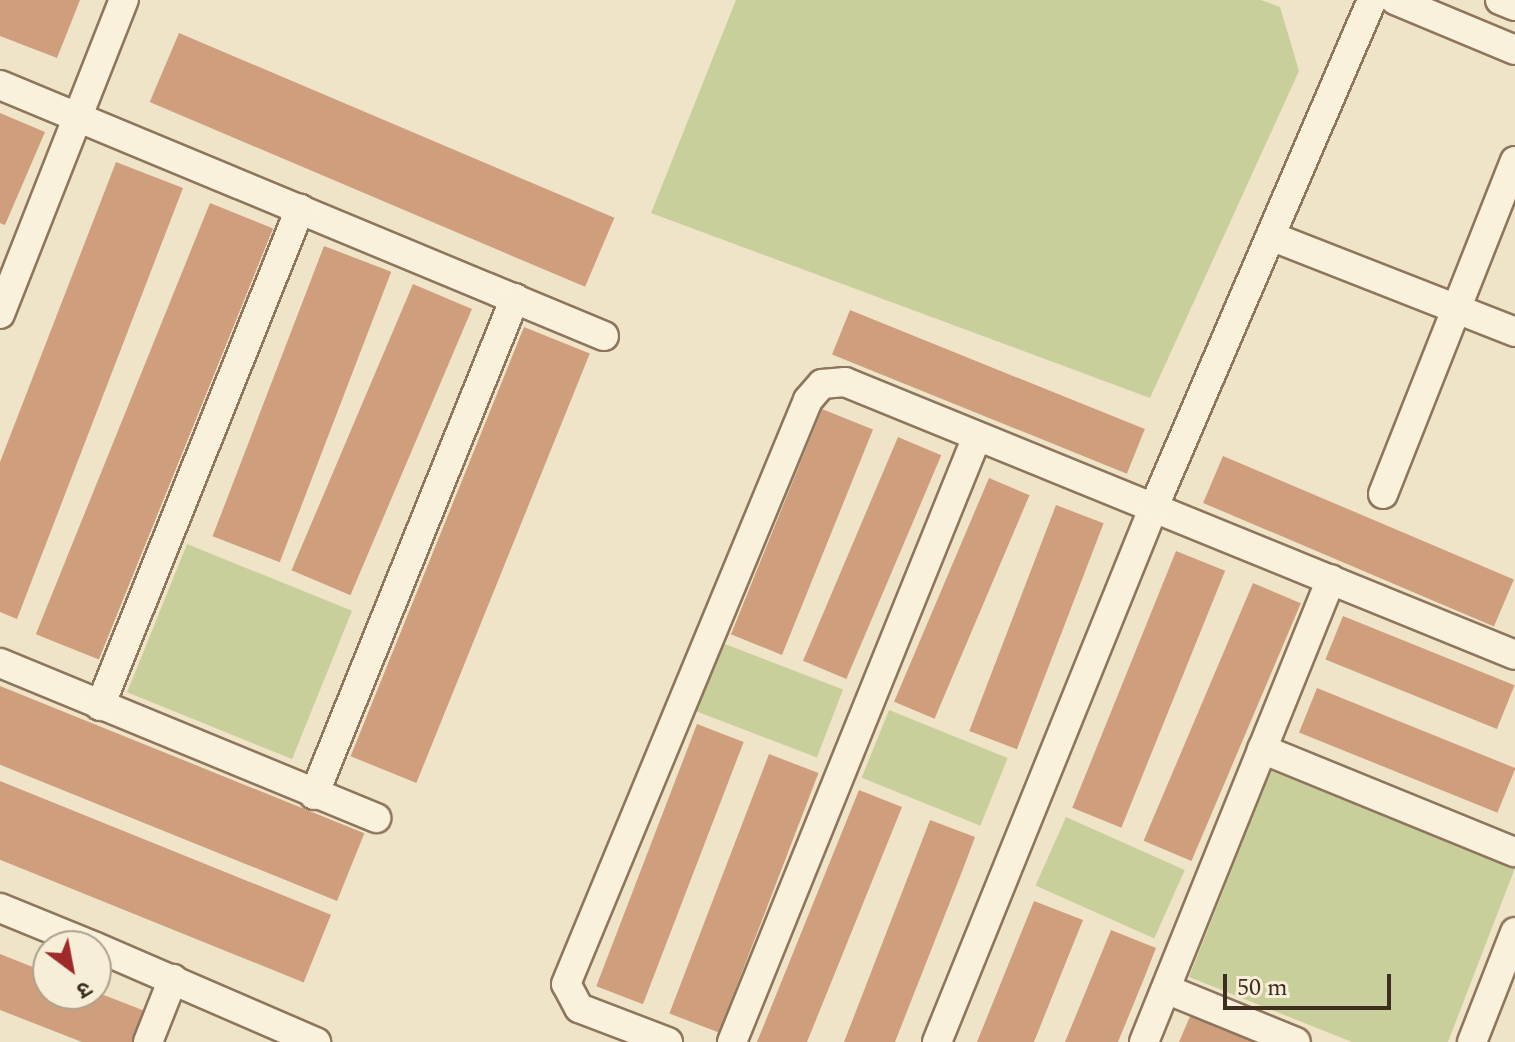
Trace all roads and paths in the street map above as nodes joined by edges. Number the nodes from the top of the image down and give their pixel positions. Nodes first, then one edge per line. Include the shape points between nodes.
1 (124, 0) edge
2 (1372, 0) edge
3 (1395, 0) edge
4 (1500, 0) edge
5 (1515, 6) edge
6 (1515, 50) edge
7 (0, 85) edge
8 (78, 117) junction
9 (1515, 161) edge
10 (300, 209) junction
11 (1273, 237) junction
12 (515, 298) junction
13 (1458, 310) junction
14 (0, 314) edge
15 (1515, 332) edge
16 (604, 336) dead end
17 (976, 439) junction
18 (1383, 494) dead end
19 (1153, 509) junction
20 (1331, 579) junction
21 (1515, 655) edge
22 (0, 663) edge
23 (100, 706) junction
24 (1262, 749) junction
25 (314, 795) junction
26 (376, 818) dead end
27 (1515, 852) edge
28 (0, 908) edge
29 (55, 930) edge
30 (1515, 932) edge
31 (112, 953) edge
32 (173, 979) junction
33 (1166, 989) junction
34 (148, 1042) edge
35 (316, 1042) edge
36 (668, 1042) edge
37 (732, 1042) edge
38 (937, 1042) edge
39 (1144, 1042) edge
40 (1296, 1042) edge
41 (1472, 1042) edge

1 - 8 street
2 - 11 street
3 - 6 street
4 - 5 street
7 - 8 street
8 - 10 street
8 - 14 street
9 - 13 street
10 - 12 street
10 - 23 street
11 - 13 street
11 - 19 street
12 - 16 street
12 - 25 street
13 - 15 street
13 - 18 street
17 - 19 street
17 - 36 street via 845,382 822,384 808,400 566,984 579,1008
17 - 37 street
19 - 20 street
19 - 38 street
20 - 21 street
20 - 24 street
22 - 23 street
23 - 25 street
24 - 27 street
24 - 33 street
25 - 26 street
28 - 29 street
30 - 41 street
31 - 32 street
32 - 34 street
32 - 35 street
33 - 39 street
33 - 40 street

